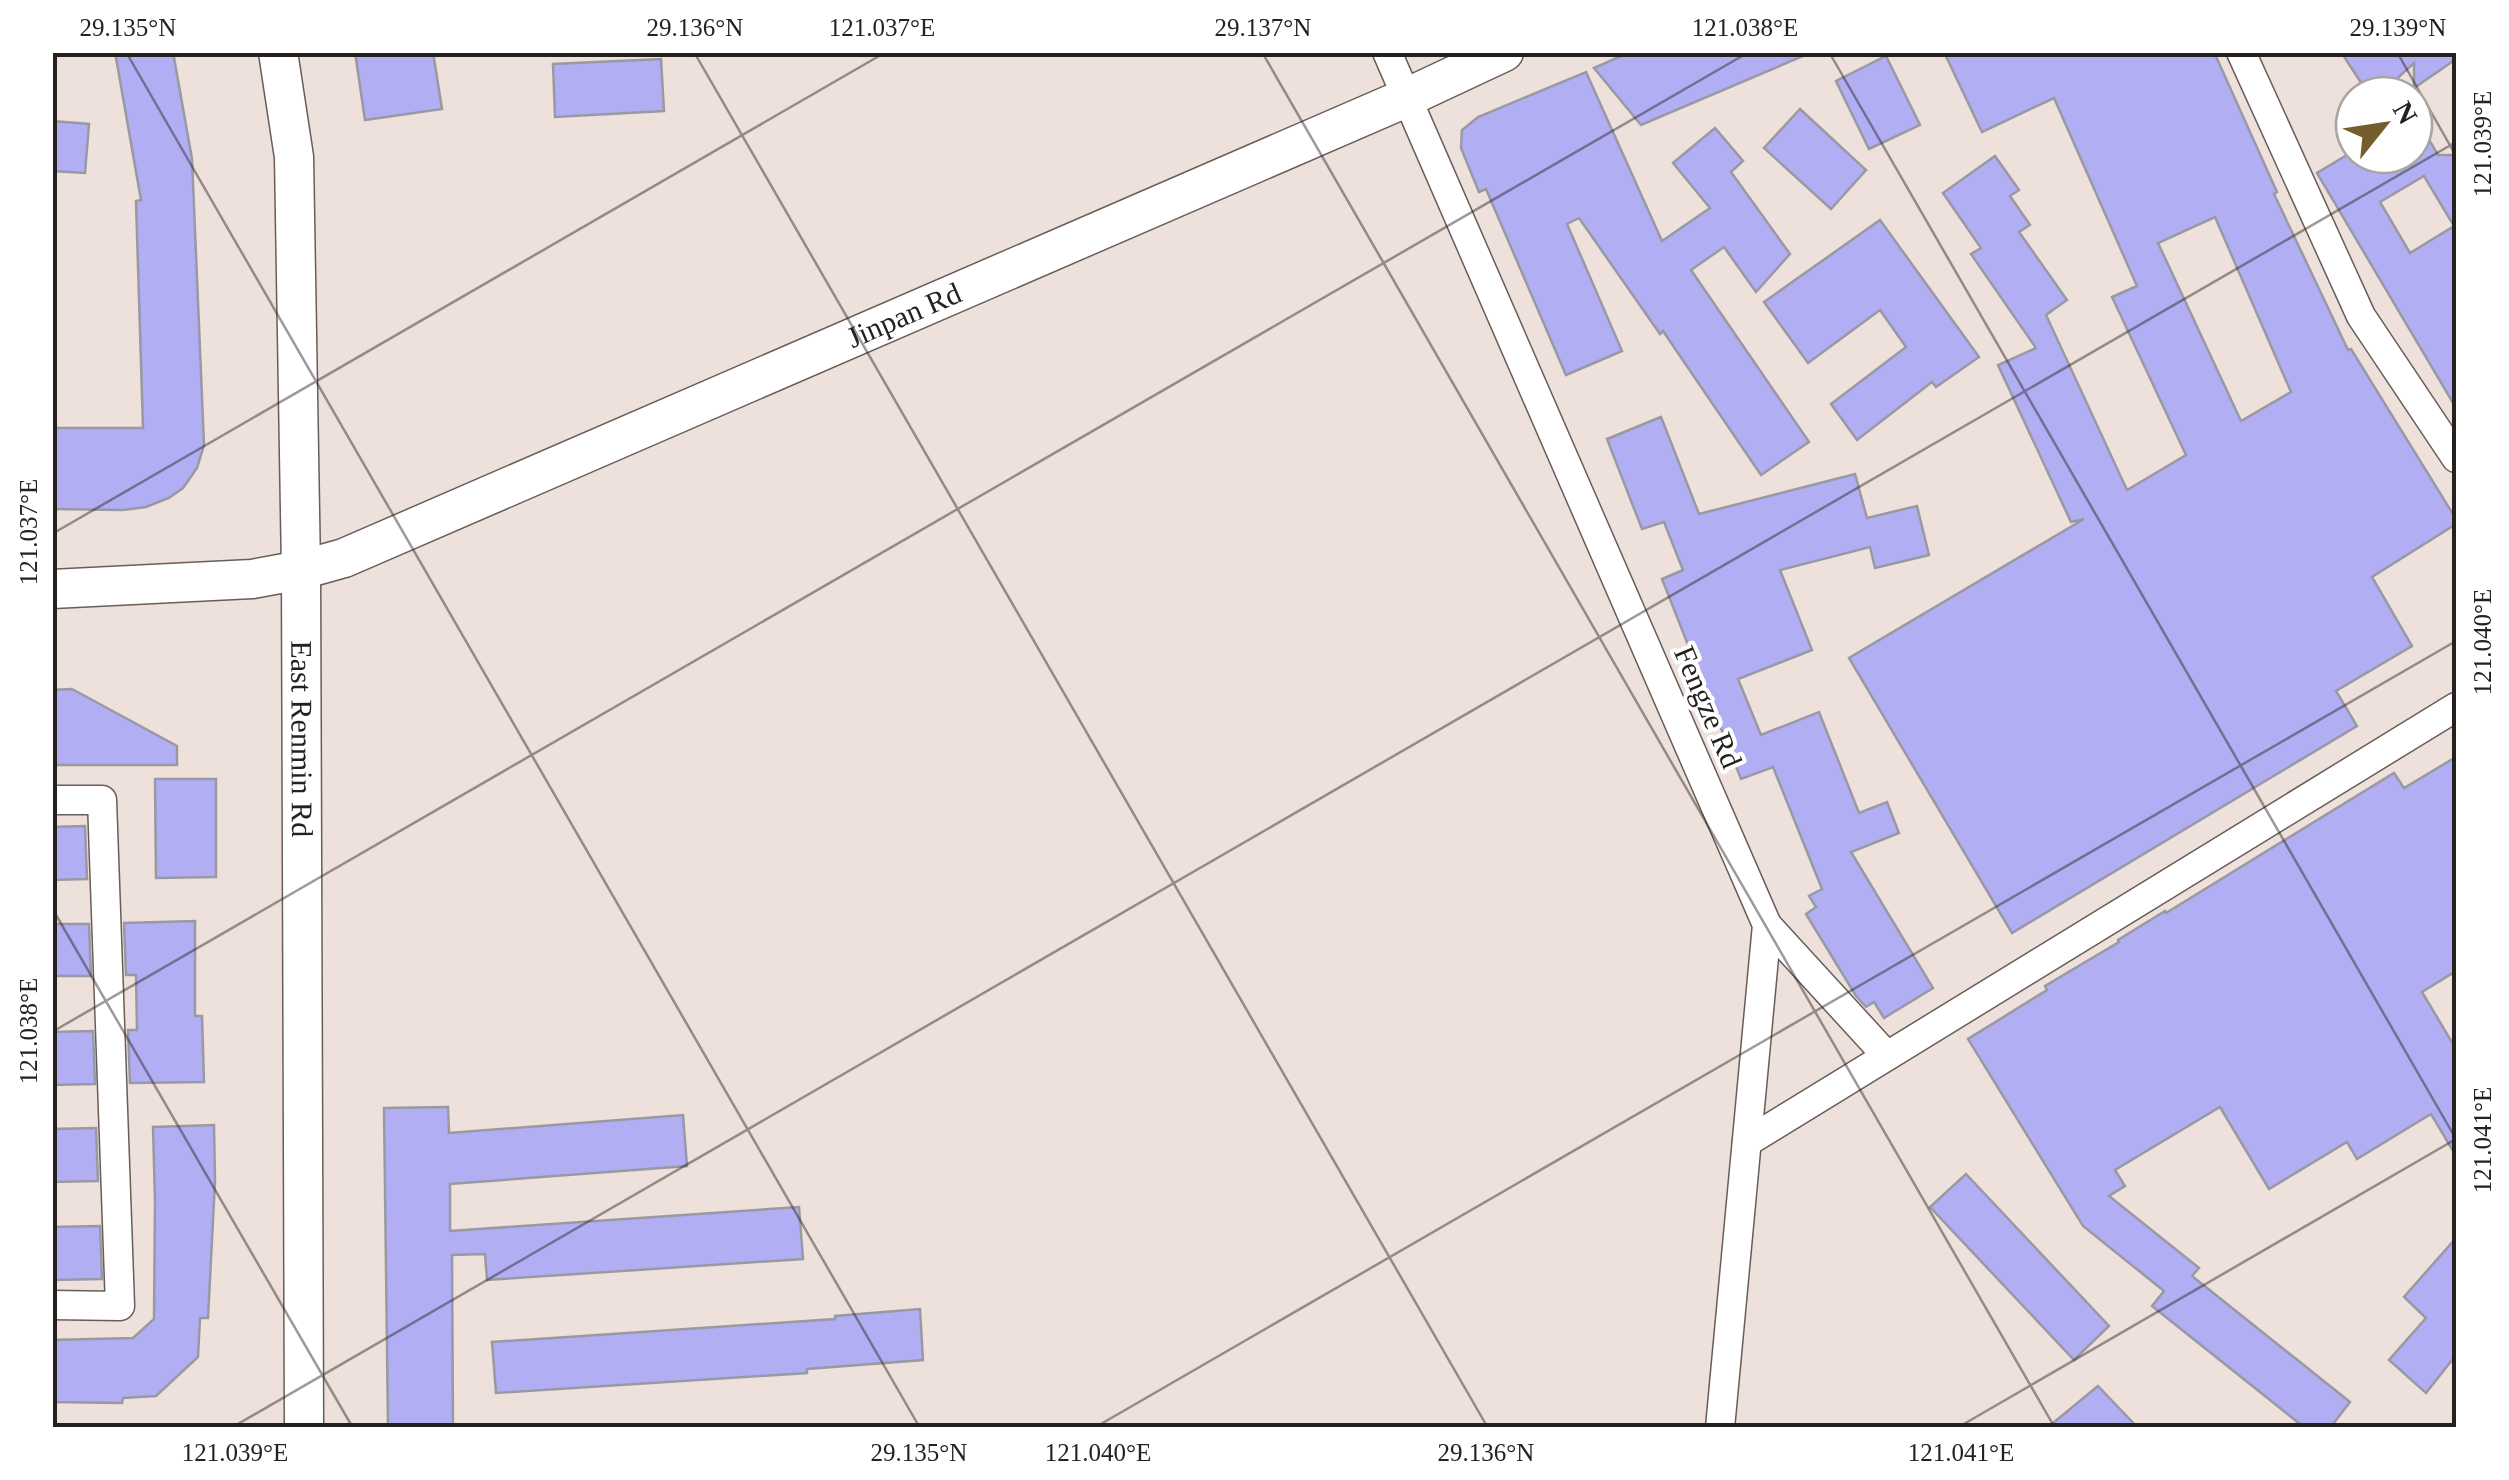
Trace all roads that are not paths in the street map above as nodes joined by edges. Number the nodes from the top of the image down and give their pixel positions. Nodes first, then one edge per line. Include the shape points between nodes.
1 (278, 52) edge
2 (1387, 52) edge
3 (1504, 52) edge
4 (2241, 52) edge
5 (1408, 97) junction
6 (2456, 458) edge
7 (301, 570) junction
8 (52, 589) edge
9 (2456, 707) edge
10 (52, 800) edge
11 (1767, 926) junction
12 (1888, 1056) junction
13 (1746, 1142) junction
14 (52, 1306) edge
15 (304, 1428) edge
16 (1720, 1428) edge

1 - 7 main road, East Renmin Rd via 294,157
2 - 5 street, Fengze Rd
3 - 5 main road, Jinpan Rd
4 - 6 street via 2360,316
5 - 7 main road, Jinpan Rd via 344,558
5 - 11 street, Fengze Rd
7 - 8 main road, Jinpan Rd via 252,579
7 - 15 main road, East Renmin Rd
9 - 12 street
10 - 14 street via 102,800 120,1306
11 - 12 street
11 - 13 street, Fengze Rd
12 - 13 street
13 - 16 street, Fengze Rd

